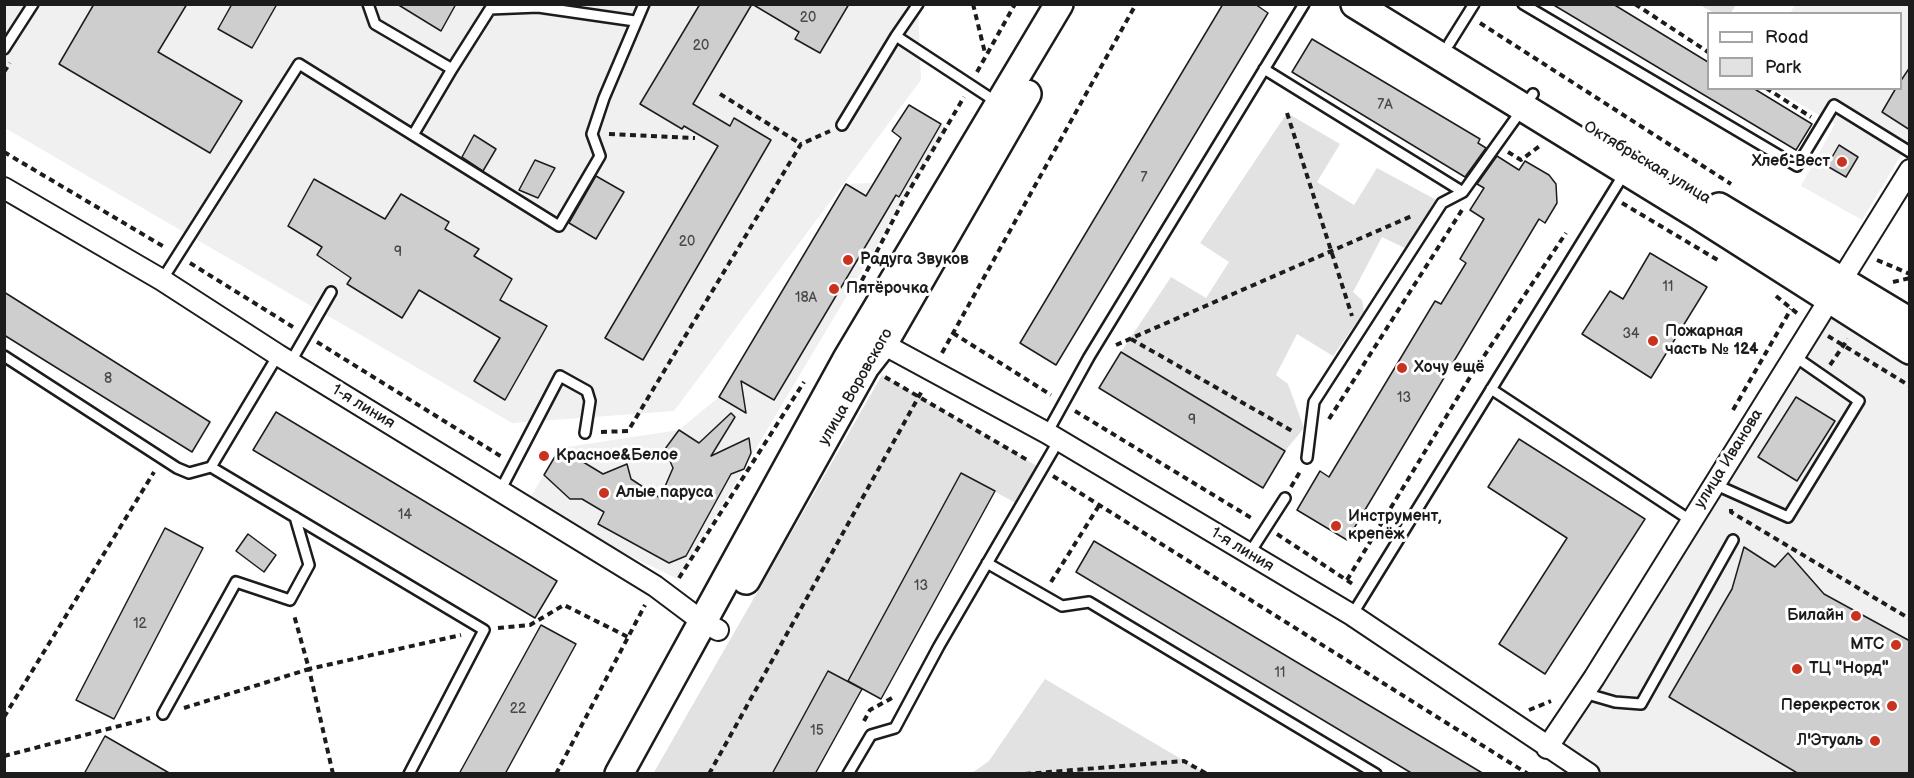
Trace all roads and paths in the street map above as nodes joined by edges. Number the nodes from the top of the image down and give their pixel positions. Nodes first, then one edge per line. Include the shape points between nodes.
1 (33, 4) edge
2 (368, 4) edge
3 (644, 4) edge
4 (918, 4) edge
5 (973, 4) edge
6 (1015, 4) edge
7 (1059, 4) edge
8 (1078, 4) edge
9 (1136, 4) edge
10 (1304, 4) edge
11 (1355, 4) edge
12 (1385, 4) edge
13 (1474, 4) edge
14 (1523, 4) edge
15 (1639, 6) edge
16 (1467, 15) junction
17 (636, 21) junction
18 (896, 36) junction
19 (1449, 44) junction
20 (4, 49) edge
21 (1707, 51) edge
22 (985, 54) junction
23 (452, 69) junction
24 (1264, 69) junction
25 (970, 85) junction
26 (1769, 90) edge
27 (720, 94) dead end
28 (1528, 101) junction
29 (1007, 109) junction
30 (1287, 112) dead end
31 (1822, 124) junction
32 (842, 125) joint
33 (592, 134) junction
34 (413, 135) junction
35 (695, 138) dead end
36 (1544, 143) dead end
37 (801, 144) junction
38 (1502, 149) dead end
39 (4, 152) edge
40 (1910, 152) edge
41 (1631, 164) junction
42 (1910, 170) edge
43 (1736, 187) dead end
44 (4, 188) edge
45 (1463, 192) junction
46 (1442, 203) junction
47 (1465, 206) dead end
48 (1572, 225) dead end
49 (1331, 251) junction
50 (178, 255) junction
51 (1857, 258) junction
52 (1910, 274) edge
53 (162, 280) junction
54 (1835, 290) junction
55 (331, 292) dead end
56 (854, 296) dead end
57 (1791, 309) dead end
58 (1910, 322) edge
59 (953, 333) junction
60 (1358, 334) junction
61 (306, 335) junction
62 (1131, 339) junction
63 (883, 344) junction
64 (1910, 350) edge
65 (1794, 356) junction
66 (4, 357) edge
67 (1089, 357) junction
68 (284, 359) junction
69 (865, 367) junction
70 (933, 369) junction
71 (807, 377) dead end
72 (1491, 389) junction
73 (919, 396) junction
74 (1063, 403) junction
75 (1728, 420) dead end
76 (585, 433) joint
77 (1053, 437) junction
78 (1309, 440) junction
79 (162, 459) junction
80 (1307, 459) joint
81 (515, 464) junction
82 (211, 467) junction
83 (1042, 469) junction
84 (1714, 484) junction
85 (500, 491) junction
86 (1285, 498) joint
87 (1100, 504) junction
88 (295, 517) junction
89 (1690, 520) junction
90 (1267, 527) junction
91 (1733, 540) dead end
92 (1249, 554) junction
93 (987, 564) junction
94 (662, 580) junction
95 (1347, 580) junction
96 (1367, 594) junction
97 (1043, 595) junction
98 (1352, 615) junction
99 (710, 626) junction
100 (484, 630) junction
101 (628, 637) junction
102 (1584, 693) junction
103 (1556, 694) dead end
104 (163, 714) dead end
105 (4, 717) edge
106 (1517, 727) junction
107 (1548, 748) junction
108 (333, 774) edge
109 (409, 774) edge
110 (556, 774) edge
111 (620, 774) edge
112 (640, 774) edge
113 (709, 774) edge
114 (848, 774) edge
115 (1025, 774) edge
116 (1207, 774) edge
117 (1376, 774) edge
118 (1528, 774) edge
119 (1589, 774) edge

1 - 20 lane
2 - 23 lane via 375,24
3 - 17 lane
4 - 18 lane
5 - 22 path
6 - 22 path
7 - 29 street
8 - 29 street, улица Воровского
9 - 59 path
10 - 24 lane
11 - 28 street
12 - 19 street, Октябрьская улица
13 - 16 lane
14 - 31 lane via 1797,166
15 - 21 path
16 - 19 lane
16 - 43 path
17 - 23 lane via 538,7 490,9
17 - 33 lane
18 - 25 lane
18 - 32 lane
19 - 28 street, Октябрьская улица
22 - 25 path
23 - 34 lane
24 - 45 lane
24 - 67 lane
25 - 29 lane
25 - 56 path
26 - 31 path
27 - 37 path
28 - 41 street, Октябрьская улица
28 - 45 lane
29 - 63 street, улица Воровского
29 - 99 street via 847,359
30 - 49 path
31 - 40 lane via 1834,105
32 - 37 path
33 - 34 lane via 600,156 559,226
33 - 35 path
34 - 50 lane via 299,64
36 - 38 path via 1521,160
37 - 76 path via 628,431
39 - 50 path
41 - 54 street, Октябрьская улица
41 - 72 lane
42 - 51 street, улица Иванова
44 - 53 street, 1-я линия
45 - 46 lane
46 - 49 path
46 - 60 lane
47 - 78 path via 1330,417
48 - 95 path via 1472,374
49 - 60 path
49 - 62 path
50 - 53 lane
50 - 61 path
51 - 52 path via 1875,259
51 - 54 street, улица Иванова
53 - 68 street, 1-я линия
54 - 58 street, Октябрьская улица
54 - 64 street
54 - 65 street, улица Иванова
55 - 61 lane
57 - 75 path
59 - 70 path
59 - 74 path
60 - 78 lane via 1314,402
61 - 68 lane
61 - 81 path
62 - 67 path
62 - 78 path
63 - 69 street, улица Воровского
63 - 70 street, 1-я линия
65 - 84 street, улица Иванова
65 - 84 lane via 1859,401 1788,517
66 - 79 lane
67 - 74 lane
68 - 82 lane
68 - 85 street, 1-я линия
69 - 73 path
69 - 99 street, улица Воровского
70 - 73 path
70 - 77 street, 1-я линия
71 - 94 path via 678,579
72 - 89 lane
72 - 96 lane
73 - 83 path
73 - 113 path
74 - 77 lane
74 - 90 path
76 - 81 lane via 590,401 587,391 560,376
77 - 83 lane
77 - 92 street, 1-я линия
78 - 80 lane
79 - 82 lane via 189,473
79 - 105 path
80 - 86 path
81 - 85 lane
82 - 88 lane
83 - 87 path
83 - 93 lane
84 - 89 street, улица Иванова
85 - 94 street, 1-я линия
86 - 90 lane
87 - 97 path
87 - 118 path
88 - 100 lane
88 - 104 lane via 309,565 290,600 236,582
89 - 102 street, улица Иванова
90 - 92 lane
90 - 95 path
91 - 102 lane via 1641,704
92 - 98 street, 1-я линия
93 - 97 lane
93 - 114 lane via 895,728 871,735
94 - 99 street, 1-я линия
94 - 101 path
95 - 96 path
96 - 98 lane
97 - 117 lane via 1062,606 1089,602
98 - 106 street, 1-я линия
99 - 111 street
99 - 112 street, улица Воровского
100 - 101 path via 530,625 564,605
100 - 108 path via 309,669
100 - 109 lane
101 - 110 path
102 - 107 street, улица Иванова
103 - 106 path via 1550,704 1531,708
106 - 107 street, 1-я линия
107 - 119 street, 1-я линия
115 - 116 path via 1184,761

